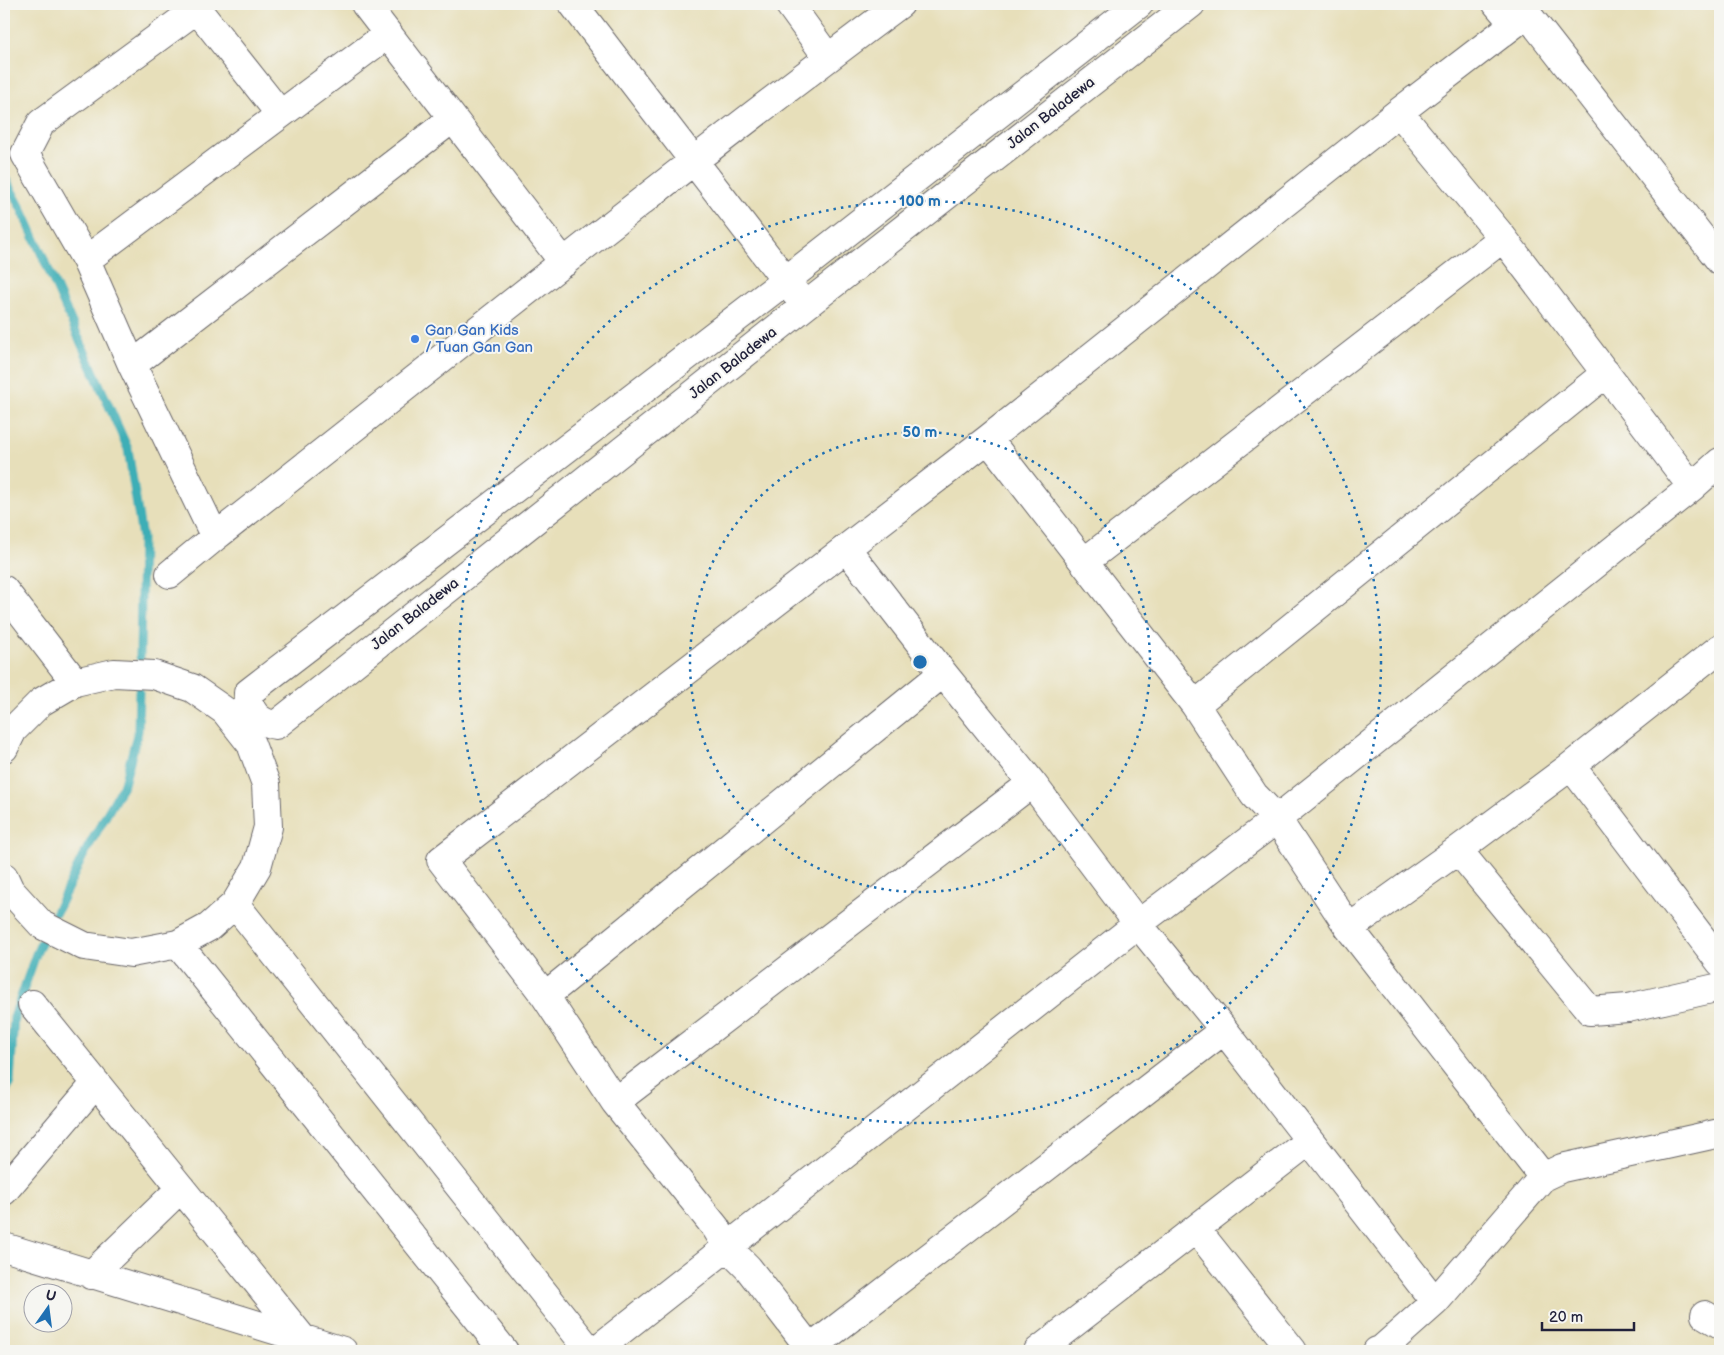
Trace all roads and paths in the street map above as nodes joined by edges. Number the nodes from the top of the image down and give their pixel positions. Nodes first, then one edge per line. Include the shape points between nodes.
1 (365, 4) edge
2 (573, 4) edge
3 (789, 4) edge
4 (900, 4) edge
5 (1139, 4) edge
6 (1191, 4) edge
7 (195, 6) edge
8 (1512, 8) edge
9 (388, 34) junction
10 (828, 58) junction
11 (1399, 112) junction
12 (280, 114) junction
13 (452, 120) junction
14 (693, 160) junction
15 (1503, 238) junction
16 (86, 260) junction
17 (1720, 261) edge
18 (564, 263) junction
19 (785, 281) junction
20 (804, 306) junction
21 (132, 364) junction
22 (1606, 373) junction
23 (988, 439) junction
24 (1720, 462) edge
25 (1692, 487) junction
26 (215, 536) junction
27 (846, 548) junction
28 (1084, 562) junction
29 (170, 574) dead end
30 (4, 590) edge
31 (1720, 648) edge
32 (942, 673) junction
33 (75, 682) junction
34 (1195, 705) junction
35 (7, 732) edge
36 (1571, 766) junction
37 (1032, 783) junction
38 (1277, 819) junction
39 (1458, 850) junction
40 (6, 887) edge
41 (235, 904) junction
42 (1138, 924) junction
43 (1349, 928) junction
44 (178, 944) junction
45 (1720, 962) edge
46 (1720, 986) edge
47 (545, 996) junction
48 (32, 1004) dead end
49 (1224, 1030) junction
50 (96, 1083) junction
51 (615, 1102) junction
52 (1720, 1133) edge
53 (1309, 1141) junction
54 (1544, 1177) junction
55 (181, 1188) junction
56 (4, 1191) edge
57 (1196, 1229) junction
58 (4, 1247) edge
59 (728, 1248) junction
60 (91, 1275) junction
61 (1435, 1302) junction
62 (303, 1339) junction
63 (811, 1350) edge
64 (343, 1351) edge
65 (504, 1351) edge
66 (590, 1351) edge
67 (595, 1351) edge
68 (1038, 1351) edge
69 (1293, 1351) edge
70 (1377, 1351) edge

1 - 9 street
2 - 14 street
3 - 10 street
4 - 10 street
5 - 19 street
6 - 20 street, Jalan Baladewa
7 - 12 street
7 - 16 street via 41,123 25,154
8 - 11 street via 1514,24
8 - 17 street
9 - 12 street
9 - 13 street
10 - 14 street
11 - 15 street
11 - 23 street
12 - 16 street
13 - 18 street
13 - 21 street
14 - 18 street
14 - 19 street
15 - 22 street
15 - 28 street
16 - 21 street
18 - 26 street
19 - 20 street
19 - 20 street, Jalan Baladewa via 248,693 248,704 255,714 265,723 276,725
21 - 26 street
22 - 25 street
22 - 34 street
23 - 27 street
23 - 28 street
24 - 25 street
25 - 38 street
26 - 29 street
27 - 32 street
27 - 47 street via 441,860
28 - 34 street
30 - 33 street
31 - 36 street
32 - 37 street
32 - 47 street
33 - 35 street via 41,702
33 - 41 street via 114,673 154,675 192,688 225,711 251,744 266,784 268,826 257,867
34 - 38 street via 1254,795
36 - 39 street
36 - 45 street
37 - 42 street
37 - 51 street
38 - 42 street
38 - 43 street
39 - 43 street
39 - 46 street via 1590,1011 1628,1008
40 - 44 street via 42,925 84,946 132,953
41 - 44 street via 209,927
41 - 66 street
42 - 49 street
42 - 59 street
43 - 54 street
44 - 65 street
47 - 51 street
48 - 50 street
49 - 53 street
49 - 63 street
50 - 55 street
50 - 56 street
51 - 59 street via 716,1228
52 - 54 street via 1562,1168
53 - 57 street
53 - 61 street
54 - 61 street
55 - 60 street
55 - 62 street
57 - 68 street
57 - 69 street
58 - 60 street
59 - 63 street via 748,1268
59 - 67 street
60 - 62 street
61 - 70 street
62 - 64 street

